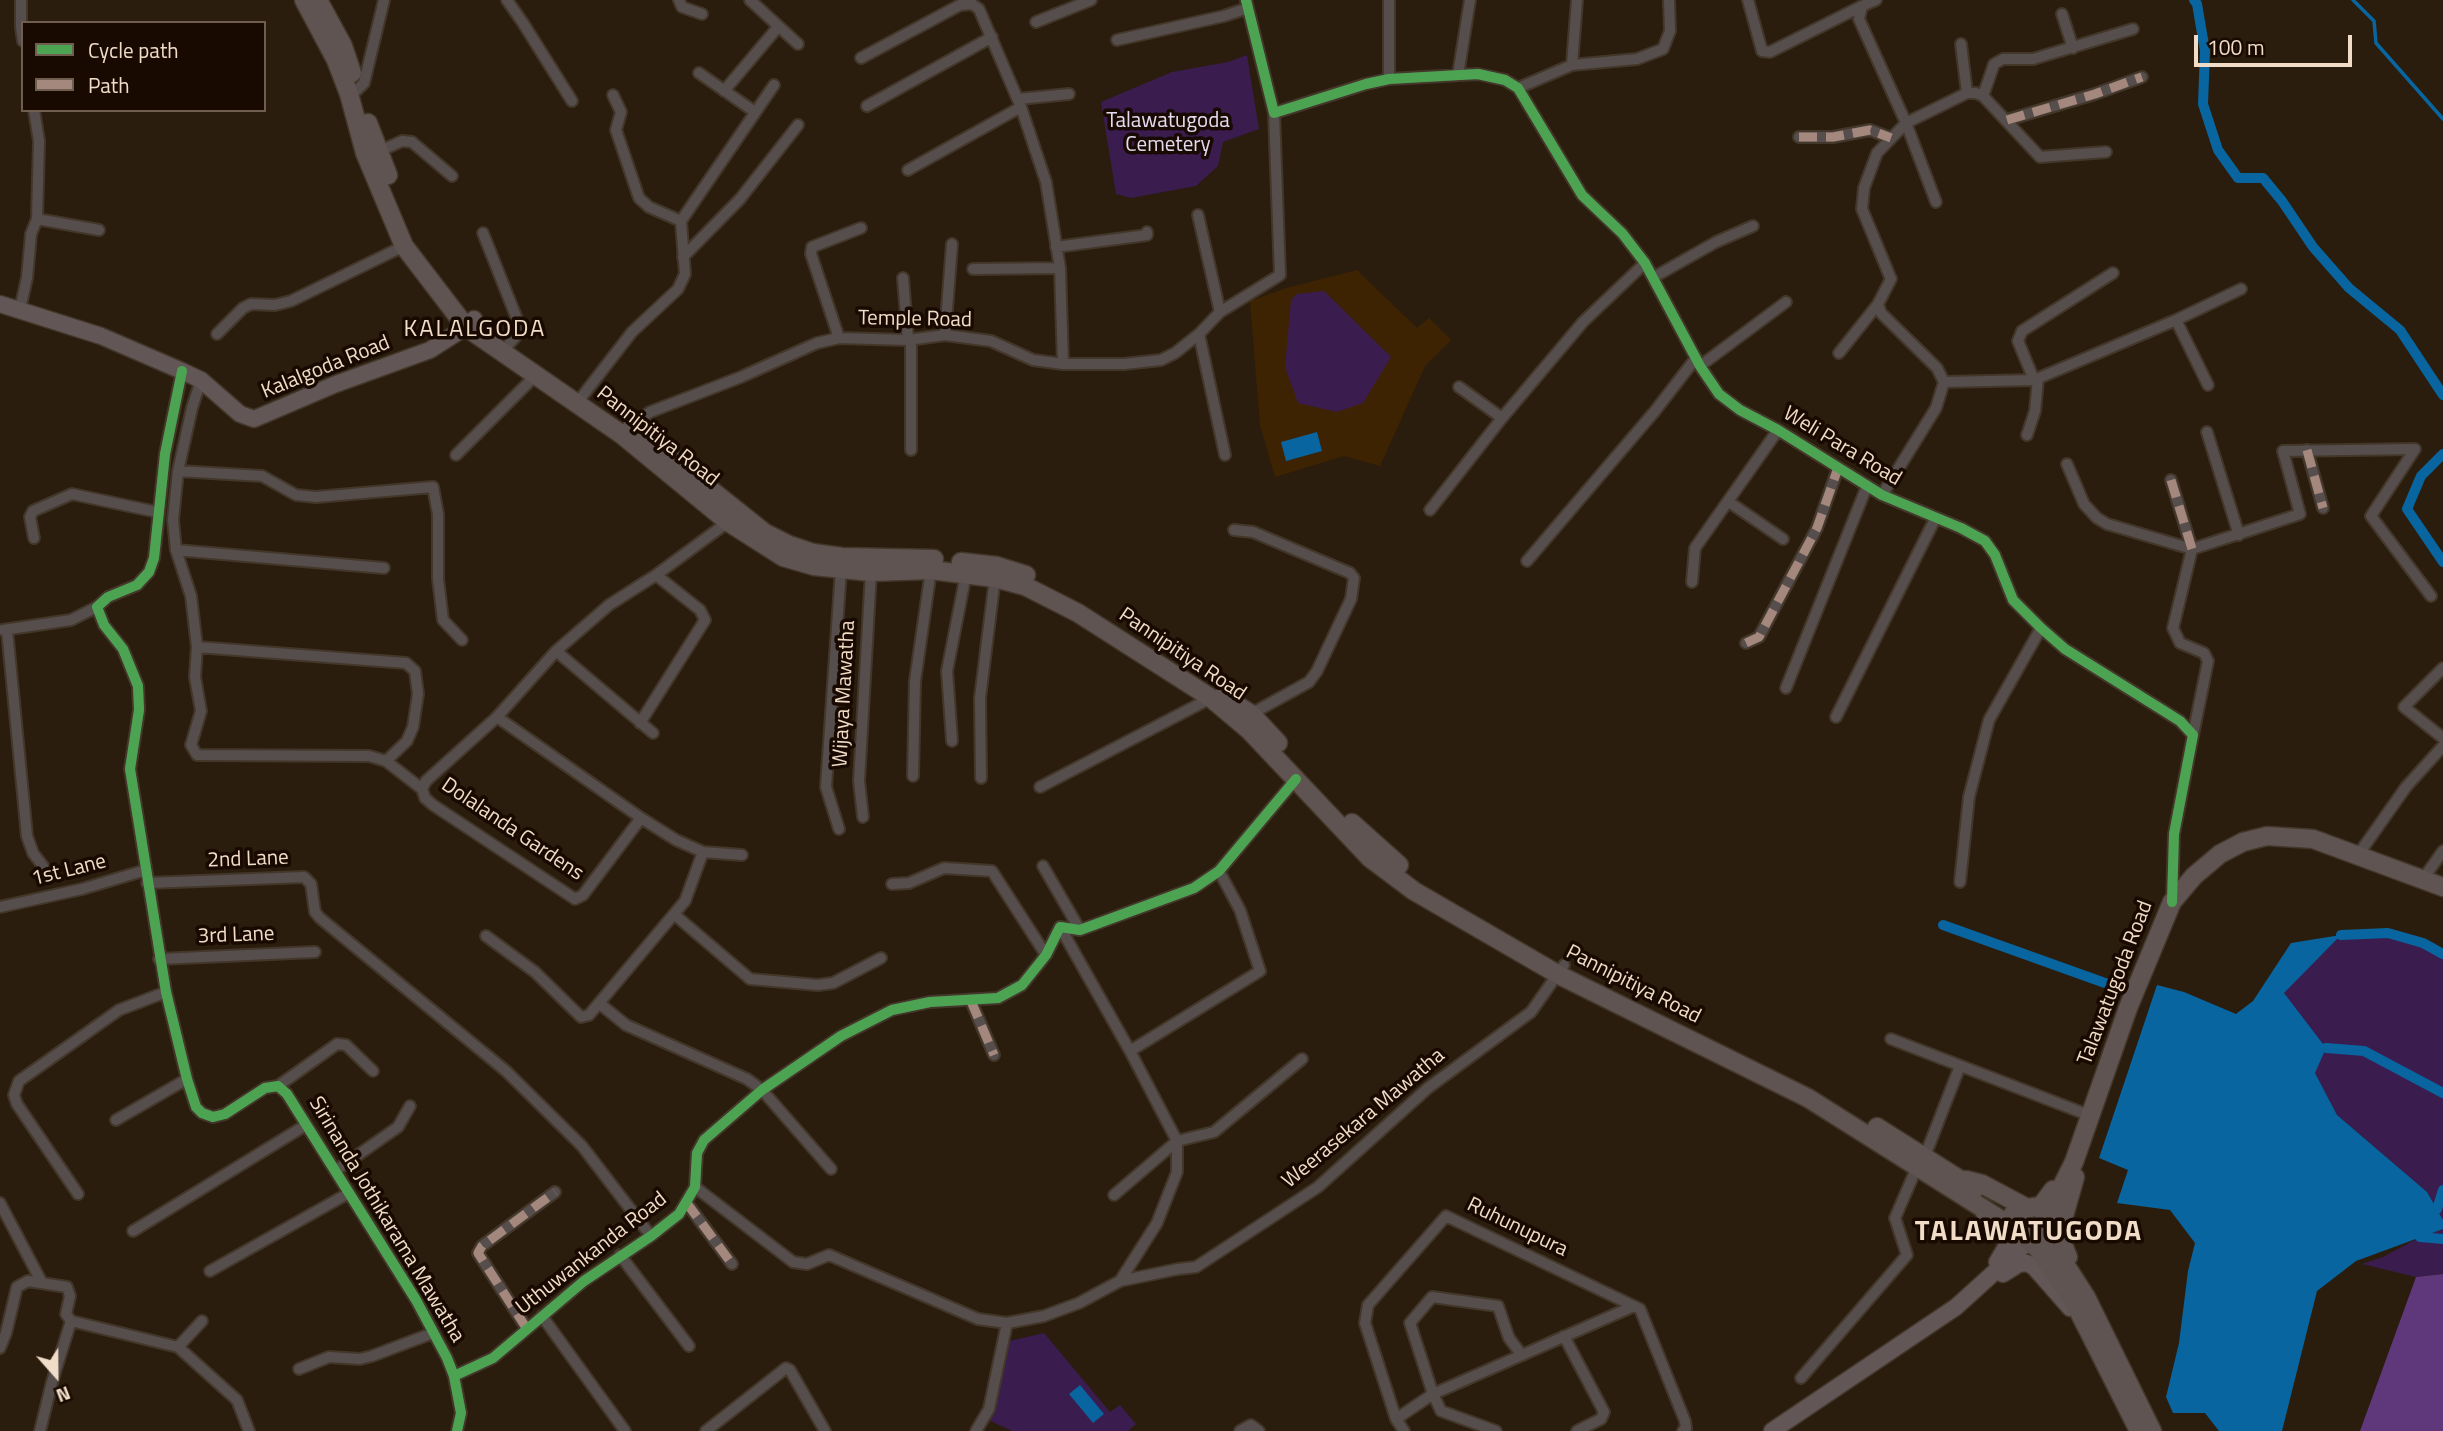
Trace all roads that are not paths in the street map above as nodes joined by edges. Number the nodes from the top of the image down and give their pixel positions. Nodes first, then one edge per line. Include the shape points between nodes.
1 (21, 0) edge
2 (304, 0) edge
3 (318, 0) edge
4 (384, 0) edge
5 (507, 0) edge
6 (680, 0) edge
7 (750, 0) edge
8 (1091, 0) edge
9 (1389, 0) edge
10 (1470, 0) edge
11 (1577, 0) edge
12 (1669, 0) edge
13 (1748, 0) edge
14 (1876, 0) edge
15 (1247, 4) edge
16 (1863, 6) junction
17 (702, 14) dead end
18 (2062, 14) dead end
19 (1036, 22) dead end
20 (778, 27) junction
21 (2133, 29) dead end
22 (21, 32) edge
23 (992, 37) junction
24 (1117, 40) dead end
25 (799, 44) dead end
26 (1961, 44) dead end
27 (2073, 48) junction
28 (861, 58) dead end
29 (1572, 65) junction
30 (699, 73) dead end
31 (1458, 75) junction
32 (2142, 77) dead end
33 (1389, 79) junction
34 (774, 85) dead end
35 (1518, 88) junction
36 (724, 91) junction
37 (353, 92) junction
38 (1967, 93) junction
39 (613, 94) dead end
40 (1069, 94) dead end
41 (1983, 96) junction
42 (572, 101) dead end
43 (1020, 103) junction
44 (867, 106) dead end
45 (34, 112) edge
46 (755, 113) junction
47 (1273, 113) junction
48 (2007, 120) junction
49 (1906, 123) junction
50 (798, 125) dead end
51 (1799, 138) dead end
52 (1891, 138) junction
53 (378, 152) junction
54 (2106, 152) dead end
55 (908, 170) dead end
56 (452, 177) dead end
57 (1936, 202) dead end
58 (1198, 215) dead end
59 (37, 219) junction
60 (681, 221) junction
61 (1753, 226) dead end
62 (861, 228) dead end
63 (99, 230) dead end
64 (1147, 232) dead end
65 (483, 233) dead end
66 (952, 244) dead end
67 (404, 246) junction
68 (1056, 247) junction
69 (682, 257) junction
70 (1645, 263) junction
71 (1059, 268) junction
72 (973, 269) dead end
73 (2113, 274) dead end
74 (1654, 277) junction
75 (903, 278) dead end
76 (2241, 289) dead end
77 (1786, 302) dead end
78 (0, 304) edge
79 (1878, 304) junction
80 (20, 309) junction
81 (1220, 312) junction
82 (2176, 320) junction
83 (470, 323) junction
84 (217, 334) dead end
85 (1199, 334) junction
86 (945, 335) junction
87 (839, 338) junction
88 (909, 340) junction
89 (509, 344) junction
90 (1839, 354) dead end
91 (1698, 362) junction
92 (1063, 364) junction
93 (182, 371) junction
94 (536, 375) junction
95 (201, 380) junction
96 (2036, 380) junction
97 (1944, 382) junction
98 (2208, 386) dead end
99 (1459, 387) dead end
100 (580, 399) junction
101 (1502, 418) junction
102 (625, 429) junction
103 (1778, 430) junction
104 (2207, 432) dead end
105 (2027, 435) dead end
106 (911, 450) dead end
107 (2307, 450) junction
108 (456, 455) dead end
109 (1225, 455) dead end
110 (2067, 464) dead end
111 (1838, 468) junction
112 (178, 471) junction
113 (2171, 480) dead end
114 (1867, 486) junction
115 (1882, 495) junction
116 (1729, 502) junction
117 (2323, 508) dead end
118 (1430, 510) dead end
119 (157, 512) junction
120 (1935, 519) junction
121 (728, 522) junction
122 (1234, 530) dead end
123 (2239, 535) junction
124 (34, 538) dead end
125 (1783, 539) dead end
126 (2192, 549) junction
127 (176, 550) junction
128 (1527, 561) dead end
129 (384, 568) dead end
130 (841, 569) junction
131 (930, 570) junction
132 (871, 572) junction
133 (966, 574) junction
134 (656, 575) junction
135 (995, 579) junction
136 (1692, 582) dead end
137 (2431, 596) dead end
138 (97, 607) junction
139 (2041, 628) junction
140 (3, 630) edge
141 (462, 640) dead end
142 (1746, 643) dead end
143 (197, 647) junction
144 (556, 651) junction
145 (2443, 668) edge
146 (1786, 688) dead end
147 (1211, 698) junction
148 (1251, 714) junction
149 (496, 717) junction
150 (1836, 717) dead end
151 (640, 723) junction
152 (653, 733) dead end
153 (2193, 735) junction
154 (2443, 738) edge
155 (952, 741) dead end
156 (2443, 746) edge
157 (386, 761) junction
158 (913, 776) dead end
159 (981, 778) dead end
160 (1296, 779) junction
161 (1040, 787) dead end
162 (422, 789) junction
163 (863, 817) dead end
164 (641, 818) junction
165 (839, 829) dead end
166 (2443, 851) edge
167 (703, 852) junction
168 (742, 855) dead end
169 (2358, 856) junction
170 (43, 866) dead end
171 (1043, 866) dead end
172 (146, 870) junction
173 (1219, 871) junction
174 (2423, 879) junction
175 (147, 883) junction
176 (1960, 883) dead end
177 (892, 884) dead end
178 (2443, 887) edge
179 (2172, 902) junction
180 (0, 907) edge
181 (675, 915) junction
182 (1060, 927) junction
183 (1080, 930) junction
184 (486, 936) dead end
185 (315, 952) dead end
186 (1046, 955) junction
187 (881, 958) dead end
188 (159, 959) junction
189 (1561, 970) junction
190 (166, 992) junction
191 (971, 1001) junction
192 (600, 1004) junction
193 (1891, 1039) dead end
194 (1130, 1051) junction
195 (994, 1055) dead end
196 (1302, 1059) dead end
197 (1960, 1066) junction
198 (373, 1071) dead end
199 (187, 1079) junction
200 (278, 1086) junction
201 (762, 1090) junction
202 (410, 1106) dead end
203 (2091, 1116) junction
204 (116, 1120) dead end
205 (306, 1125) junction
206 (1177, 1141) junction
207 (2080, 1146) junction
208 (1921, 1161) junction
209 (831, 1169) dead end
210 (335, 1171) junction
211 (1959, 1178) junction
212 (695, 1187) junction
213 (555, 1192) dead end
214 (349, 1193) junction
215 (78, 1194) dead end
216 (1114, 1195) dead end
217 (1973, 1201) junction
218 (686, 1202) junction
219 (0, 1203) edge
220 (133, 1231) dead end
221 (2034, 1235) junction
222 (651, 1236) junction
223 (620, 1255) junction
224 (732, 1264) dead end
225 (210, 1271) dead end
226 (41, 1281) junction
227 (1120, 1281) junction
228 (2081, 1289) junction
229 (1974, 1291) junction
230 (1634, 1306) junction
231 (542, 1316) junction
232 (5, 1318) edge
233 (71, 1321) junction
234 (202, 1321) dead end
235 (2084, 1322) junction
236 (1007, 1323) junction
237 (527, 1329) junction
238 (433, 1333) junction
239 (1564, 1336) junction
240 (689, 1346) dead end
241 (178, 1347) junction
242 (0, 1348) edge
243 (1521, 1354) junction
244 (299, 1369) dead end
245 (454, 1376) junction
246 (1801, 1378) dead end
247 (1433, 1394) junction
248 (1396, 1419) junction
249 (1776, 1430) edge
250 (40, 1431) edge
251 (247, 1431) edge
252 (457, 1431) edge
253 (625, 1431) edge
254 (706, 1431) edge
255 (825, 1431) edge
256 (976, 1431) edge
257 (1240, 1431) edge
258 (1259, 1431) edge
259 (1404, 1431) edge
260 (1496, 1431) edge
261 (1577, 1431) edge
262 (1683, 1431) edge
263 (2139, 1431) edge
264 (2152, 1431) edge

1 - 22 street
2 - 37 main road, Pannipitiya Road
3 - 37 main road, Pannipitiya Road via 343,46
4 - 37 street via 364,83
5 - 42 street
6 - 17 street via 682,7
7 - 20 street
8 - 19 street
9 - 33 street
10 - 31 street
11 - 29 street
12 - 29 street via 1670,31 1663,49 1637,59
13 - 16 street via 1762,51 1770,52
14 - 16 street
15 - 24 street via 1224,16
15 - 47 street
16 - 49 street via 1859,19
18 - 27 street
20 - 25 street
20 - 36 street
21 - 27 street
23 - 28 street via 979,9 960,5
23 - 43 street
23 - 44 street
26 - 38 street
27 - 41 street via 2033,59 2003,59 1994,64
29 - 35 street
30 - 36 street
31 - 33 street
31 - 35 street via 1478,74
32 - 48 street
33 - 47 street
34 - 46 street
35 - 70 street, Weli Para Road via 1582,195 1622,233
36 - 46 street
37 - 53 main road, Pannipitiya Road
37 - 67 main road, Pannipitiya Road via 365,153
38 - 41 street
38 - 49 street
39 - 60 street via 621,112 616,130 639,198
40 - 43 street
41 - 48 street
43 - 55 street
43 - 68 street via 1046,181
45 - 59 street via 39,141
46 - 60 street
47 - 81 street, Temple Road via 1280,275
48 - 54 street via 2040,157
49 - 52 street
49 - 57 street
50 - 69 street via 740,199
51 - 52 street via 1870,130
52 - 79 street via 1877,153 1864,188 1862,209 1891,279
53 - 56 street via 402,141 412,142
53 - 83 main road, Pannipitiya Road via 414,241
58 - 81 street
59 - 63 street
59 - 80 street
60 - 69 street
61 - 74 street
62 - 87 street via 813,247 811,254
64 - 68 street
65 - 89 street via 519,324 519,333
66 - 86 street
67 - 83 main road, Pannipitiya Road
67 - 84 street via 291,301 275,306 251,304
68 - 71 street
69 - 100 street via 685,274 678,289 632,331
70 - 74 street, Weli Para Road
70 - 101 street via 1583,322
71 - 72 street
71 - 92 street
73 - 96 street via 2022,331 2018,341
74 - 91 street, Weli Para Road
75 - 88 street
76 - 82 street
77 - 91 street
78 - 80 main road, Kalalgoda Road
79 - 90 street
79 - 97 street via 1881,313 1937,368
80 - 93 main road, Kalalgoda Road via 101,336
81 - 85 street, Temple Road
82 - 96 street
82 - 98 street
83 - 89 main road, Pannipitiya Road
83 - 94 main road, Pannipitiya Road
83 - 95 main road, Kalalgoda Road via 430,350 254,419 240,414
85 - 92 street, Temple Road via 1161,360
85 - 109 street
86 - 88 street, Temple Road
86 - 92 street, Temple Road via 992,341 1033,360
87 - 88 street, Temple Road
87 - 102 street, Temple Road via 650,412
88 - 106 street
89 - 100 main road, Pannipitiya Road
91 - 103 street, Weli Para Road via 1719,394
91 - 128 street
93 - 95 main road, Kalalgoda Road
93 - 119 street
94 - 100 main road, Pannipitiya Road
94 - 108 street
95 - 112 street
96 - 97 street
96 - 105 street via 2035,411
97 - 115 street via 1936,408
99 - 101 street
100 - 102 main road, Pannipitiya Road
101 - 118 street
102 - 121 main road, Pannipitiya Road
102 - 148 main road, Pannipitiya Road via 765,533 789,545 842,556 996,566 1029,576 1083,604
103 - 111 street, Weli Para Road
103 - 116 street
104 - 123 street
107 - 117 street
107 - 123 street via 2283,451 2301,514
107 - 137 street via 2415,449 2371,516
110 - 126 street via 2084,504 2097,518
111 - 114 street, Weli Para Road
111 - 142 street via 1817,528 1759,637
112 - 127 street via 173,520
112 - 141 street via 262,476 296,495 316,497 432,487 438,514 443,620
113 - 126 street
114 - 115 street, Weli Para Road
114 - 146 street
115 - 120 street, Weli Para Road
116 - 125 street
116 - 136 street via 1695,548
119 - 124 street via 72,494 33,511
119 - 138 street via 149,572 137,585
120 - 139 street, Weli Para Road via 1985,541 2013,600
120 - 150 street
121 - 130 main road, Pannipitiya Road via 783,557
121 - 134 street, Dolalanda Gardens
122 - 148 street via 1253,532 1354,578 1351,599 1317,671 1308,682
123 - 126 street
126 - 153 street via 2173,628 2180,643 2204,653 2208,661
127 - 129 street
127 - 143 street via 191,596
130 - 132 main road, Pannipitiya Road
130 - 165 street via 826,787
131 - 132 main road, Pannipitiya Road
131 - 133 main road, Pannipitiya Road
131 - 158 street via 915,681
132 - 163 street, Wijaya Mawatha via 859,780
133 - 135 main road, Pannipitiya Road
133 - 155 street via 947,671
134 - 144 street, Dolalanda Gardens via 609,606
134 - 151 street via 700,610 705,620
135 - 147 main road, Pannipitiya Road via 1025,586 1078,613
135 - 159 street via 980,698
138 - 140 street via 71,620
138 - 172 street via 104,625 123,649 138,686 130,769
139 - 153 street, Weli Para Road via 2065,649 2180,721
139 - 176 street via 1989,720 1969,797
140 - 170 street via 27,836
143 - 157 street via 195,677 201,711 191,745 197,755 369,756
143 - 157 street via 406,663 415,671 418,694 413,727 407,741
144 - 149 street, Dolalanda Gardens
144 - 151 street
145 - 154 street via 2404,708
147 - 160 main road, Pannipitiya Road
147 - 161 street
148 - 189 main road, Pannipitiya Road via 1383,852 1420,881
149 - 162 street, Dolalanda Gardens
149 - 164 street
151 - 152 street
153 - 179 street via 2174,834
156 - 169 street via 2406,787
157 - 162 street
160 - 173 street
160 - 189 main road, Pannipitiya Road via 1370,858 1414,891
162 - 164 street, Dolalanda Gardens via 433,805 575,899 583,895
164 - 167 street
166 - 174 street
167 - 168 street
167 - 181 street
169 - 174 main road, Talawatugoda Road
169 - 179 main road, Talawatugoda Road via 2313,839 2267,836 2220,854
171 - 183 street
172 - 175 street
172 - 180 street, 1st Lane
173 - 183 street via 1194,888
173 - 194 street via 1240,911 1260,971
174 - 178 main road, Talawatugoda Road
175 - 188 street
175 - 222 street, 2nd Lane via 304,877 311,884 320,918 506,1071 582,1146
177 - 186 street via 909,883 944,868 992,872
179 - 203 main road, Talawatugoda Road via 2128,1008
181 - 187 street via 750,979 833,983
181 - 192 street
182 - 183 street
182 - 186 street, Uthuwankanda Road
182 - 194 street
184 - 192 street via 535,972 581,1017
185 - 188 street, 3rd Lane
186 - 191 street, Uthuwankanda Road via 1022,985 998,998
188 - 190 street
189 - 208 main road, Pannipitiya Road via 1813,1088
189 - 227 street, Weerasekara Mawatha via 1531,1012 1428,1088 1318,1187 1196,1267
190 - 199 street
190 - 215 street via 119,1010 19,1081 14,1095 17,1104
191 - 195 street
191 - 201 street, Uthuwankanda Road via 930,1002 892,1010 841,1036
192 - 201 street via 626,1025
193 - 197 street
194 - 206 street
196 - 206 street via 1214,1132
197 - 203 street
197 - 208 street
198 - 200 street via 346,1045 337,1044
199 - 200 street via 196,1107 214,1117 265,1088
199 - 204 street
200 - 205 street, Sirinanda Jothikarama Mawatha
201 - 209 street
201 - 212 street, Uthuwankanda Road via 704,1140 697,1153
202 - 210 street via 398,1126
203 - 207 main road, Talawatugoda Road
205 - 210 street, Sirinanda Jothikarama Mawatha
205 - 220 street
206 - 216 street
206 - 227 street via 1177,1172 1157,1223
207 - 211 main road via 2048,1199 2035,1208
207 - 221 main road, Talawatugoda Road via 2063,1187
207 - 228 main road via 2060,1233
208 - 211 main road, Pannipitiya Road
208 - 217 main road, Pannipitiya Road
208 - 246 street via 1895,1217 1907,1255
210 - 214 street, Sirinanda Jothikarama Mawatha
211 - 221 main road, Pannipitiya Road
212 - 218 street, Uthuwankanda Road
212 - 236 street, Weerasekara Mawatha via 793,1262 807,1264 829,1255 978,1319
213 - 237 street via 478,1252
214 - 225 street
214 - 238 street, Sirinanda Jothikarama Mawatha
217 - 221 main road, Pannipitiya Road
217 - 229 main road via 2009,1242
218 - 222 street, Uthuwankanda Road via 679,1214
218 - 224 street
219 - 226 street
221 - 228 main road, Pannipitiya Road via 2052,1244
221 - 229 main road
221 - 235 main road, Pannipitiya Road
222 - 223 street, Uthuwankanda Road
223 - 231 street, Uthuwankanda Road
223 - 240 street
226 - 232 street via 28,1280 17,1287
226 - 233 street via 67,1287 66,1314
227 - 236 street, Weerasekara Mawatha via 1055,1312
228 - 264 main road, Pannipitiya Road
229 - 235 main road via 2027,1263 2040,1271
229 - 249 main road
230 - 239 street
230 - 248 street, Ruhunupura via 1446,1216 1368,1306 1365,1323
230 - 262 street via 1640,1309 1685,1421
231 - 237 street, Uthuwankanda Road
231 - 253 street
232 - 242 street
233 - 241 street
233 - 250 street
234 - 241 street
235 - 263 main road, Pannipitiya Road
236 - 256 street via 989,1409
237 - 245 street, Uthuwankanda Road via 493,1358
238 - 244 street via 372,1356 329,1357
238 - 245 street, Sirinanda Jothikarama Mawatha
239 - 243 street
239 - 261 street via 1604,1412 1601,1419
241 - 251 street via 237,1400
243 - 247 street
243 - 247 street via 1509,1338 1498,1306 1432,1297 1410,1323
245 - 252 street, Sirinanda Jothikarama Mawatha via 461,1413
247 - 248 street
247 - 260 street via 1441,1411
248 - 259 street, Ruhunupura
254 - 255 street via 786,1368
257 - 258 street via 1251,1425

